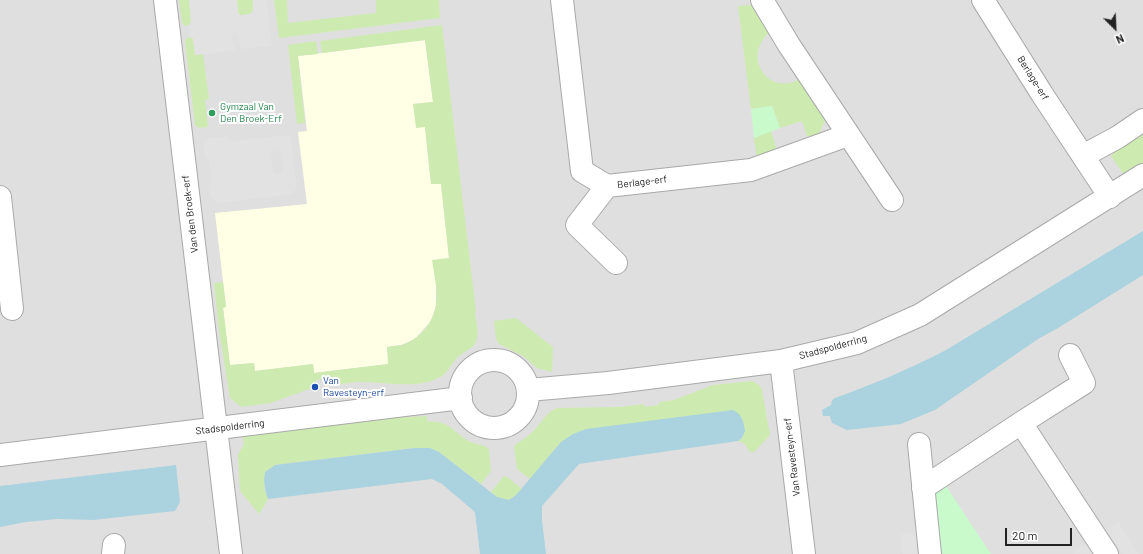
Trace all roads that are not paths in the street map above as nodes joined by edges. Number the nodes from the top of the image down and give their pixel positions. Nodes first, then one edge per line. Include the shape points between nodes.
1 (165, 0) edge
2 (562, 0) edge
3 (762, 0) edge
4 (983, 0) edge
5 (1143, 120) edge
6 (848, 135) junction
7 (1083, 156) junction
8 (1143, 175) edge
9 (607, 186) junction
10 (0, 197) edge
11 (1110, 197) junction
12 (892, 200) dead end
13 (3, 247) edge
14 (616, 262) dead end
15 (12, 309) dead end
16 (1070, 355) dead end
17 (781, 361) junction
18 (528, 390) junction
19 (461, 398) junction
20 (1021, 423) junction
21 (215, 429) junction
22 (919, 444) dead end
23 (0, 455) edge
24 (923, 488) junction
25 (231, 554) edge
26 (804, 554) edge
27 (930, 554) edge
28 (1107, 554) edge

1 - 21 street, Van den Broek-erf
2 - 9 street, Berlage-erf via 582,171
3 - 6 street
4 - 7 street, Berlage-erf
5 - 7 street
6 - 9 street, Berlage-erf via 751,170
6 - 12 street
7 - 11 street, Berlage-erf
8 - 11 street, Stadspolderring
9 - 14 street via 577,225
10 - 13 street
11 - 17 street, Stadspolderring via 920,315 858,343
13 - 15 street
16 - 20 street via 1084,383
17 - 18 street, Stadspolderring via 608,383
17 - 26 street, Van Ravesteyn-erf
18 - 19 street via 528,400 521,414 510,424 500,427 487,427 474,421 465,411
18 - 19 street via 525,380 512,365 492,360 481,363 465,377 461,387
19 - 21 street, Stadspolderring
20 - 24 street
20 - 28 street
21 - 23 street, Stadspolderring
21 - 25 street
22 - 24 street
24 - 27 street

